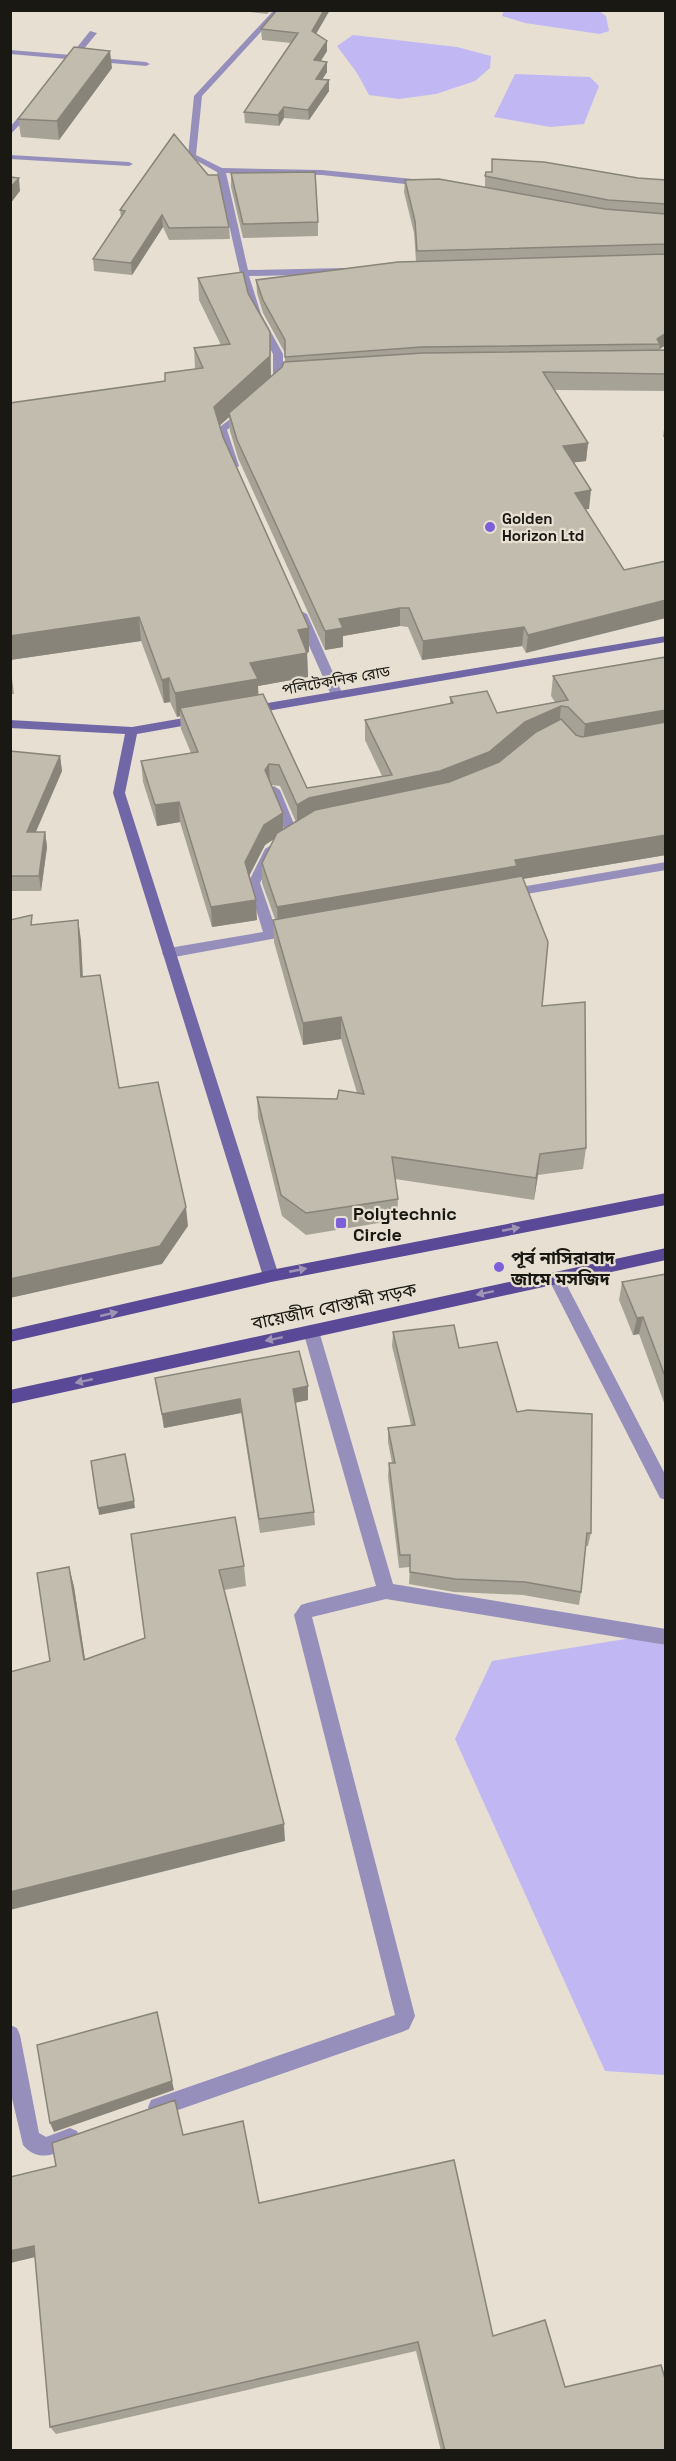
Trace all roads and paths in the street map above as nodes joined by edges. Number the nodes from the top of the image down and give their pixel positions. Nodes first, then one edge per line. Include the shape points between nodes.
1 (278, 10) edge
2 (93, 33) dead end
3 (10, 52) edge
4 (73, 57) junction
5 (146, 64) dead end
6 (66, 66) edge
7 (38, 99) edge
8 (10, 133) edge
9 (10, 157) edge
10 (129, 164) dead end
11 (221, 171) junction
12 (428, 184) edge
13 (361, 270) edge
14 (244, 273) junction
15 (241, 481) edge
16 (299, 609) edge
17 (666, 639) edge
18 (337, 695) junction
19 (235, 713) edge
20 (212, 717) edge
21 (10, 724) edge
22 (132, 731) junction
23 (274, 790) edge
24 (666, 866) edge
25 (492, 896) edge
26 (294, 931) edge
27 (271, 935) junction
28 (170, 953) junction
29 (666, 1199) edge
30 (666, 1254) edge
31 (271, 1276) junction
32 (556, 1278) junction
33 (310, 1331) junction
34 (10, 1336) edge
35 (10, 1397) edge
36 (666, 1493) edge
37 (386, 1591) junction
38 (666, 1637) edge
39 (10, 2035) edge
40 (146, 2112) edge
41 (90, 2131) edge

1 - 11 street via 198,96 192,156
2 - 4 street
3 - 4 street
4 - 5 street
4 - 6 street
7 - 8 street
9 - 10 street
11 - 12 street via 341,173
11 - 14 street
13 - 14 street
14 - 15 street via 256,314 278,354 283,375 222,429
16 - 18 street
17 - 18 street, পলিটেকনিক রোড
18 - 19 street, পলিটেকনিক রোড
20 - 22 street
21 - 22 street
22 - 28 street via 119,793
23 - 27 street via 297,833 271,849 254,884
24 - 25 street
26 - 27 street
27 - 28 street
28 - 31 street
31 -> 29 main road
30 - 32 main road, বায়েজীদ বোস্তামী সড়ক
34 -> 31 main road
32 -> 33 main road, বায়েজীদ বোস্তামী সড়ক
32 - 36 street
33 -> 35 main road, বায়েজীদ বোস্তামী সড়ক
33 - 37 street
37 - 38 street
37 - 40 street via 307,1611 303,1616 405,2016 402,2022
39 - 41 street via 30,2138 36,2145 46,2147

